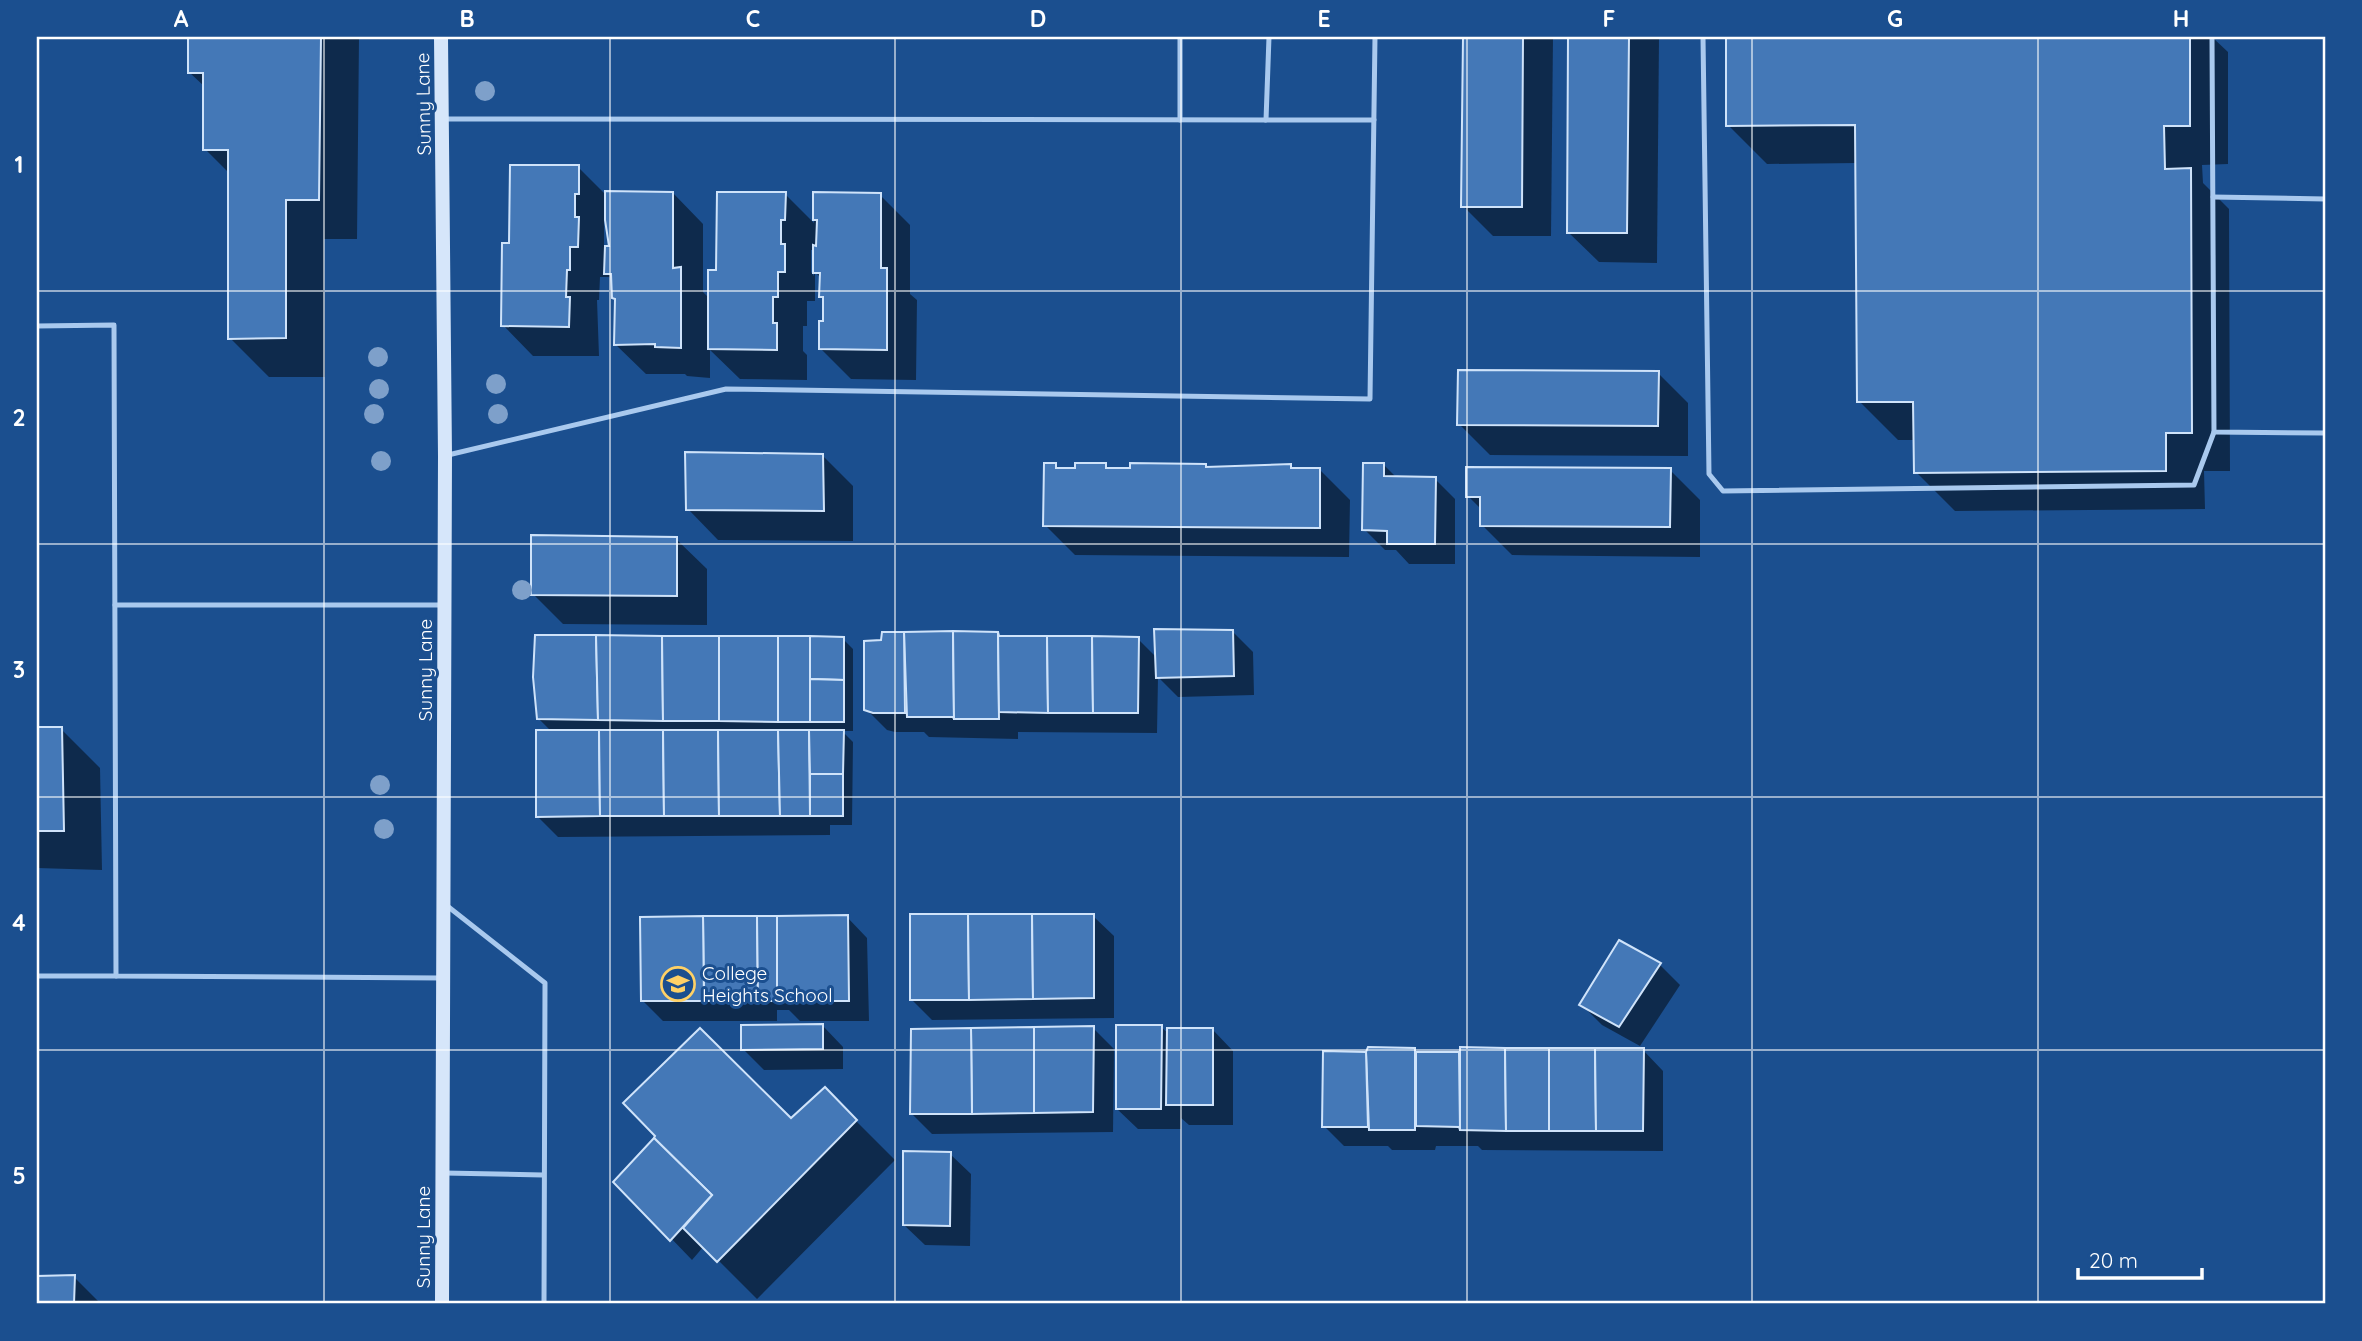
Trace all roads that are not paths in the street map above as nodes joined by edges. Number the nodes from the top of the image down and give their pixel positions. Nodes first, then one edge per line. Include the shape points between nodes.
1 (441, 37) edge
2 (1180, 37) edge
3 (1269, 37) edge
4 (1375, 37) edge
5 (1703, 37) edge
6 (2212, 37) edge
7 (442, 119) junction
8 (1180, 120) junction
9 (1266, 120) junction
10 (1374, 120) junction
11 (2213, 197) junction
12 (2325, 199) edge
13 (37, 326) edge
14 (2214, 432) junction
15 (2325, 433) edge
16 (445, 456) junction
17 (115, 605) junction
18 (444, 605) junction
19 (443, 904) junction
20 (37, 976) edge
21 (116, 976) junction
22 (443, 978) junction
23 (443, 1173) junction
24 (543, 1175) junction
25 (442, 1304) edge
26 (544, 1304) edge

1 - 7 street, Sunny Lane
2 - 8 lane
3 - 9 lane
4 - 10 lane
5 - 14 lane via 1709,474 1723,491 2194,485
6 - 11 lane
7 - 8 lane
7 - 16 street, Sunny Lane
8 - 9 lane
9 - 10 lane
10 - 16 lane via 1370,399 726,389
11 - 12 lane
11 - 14 lane
13 - 17 lane via 114,325
14 - 15 lane
16 - 18 street, Sunny Lane
17 - 18 lane
17 - 21 lane
18 - 19 street, Sunny Lane
19 - 22 street, Sunny Lane
19 - 24 lane via 545,983
20 - 21 lane
21 - 22 lane
22 - 23 street, Sunny Lane
23 - 24 lane
23 - 25 street, Sunny Lane
24 - 26 lane

